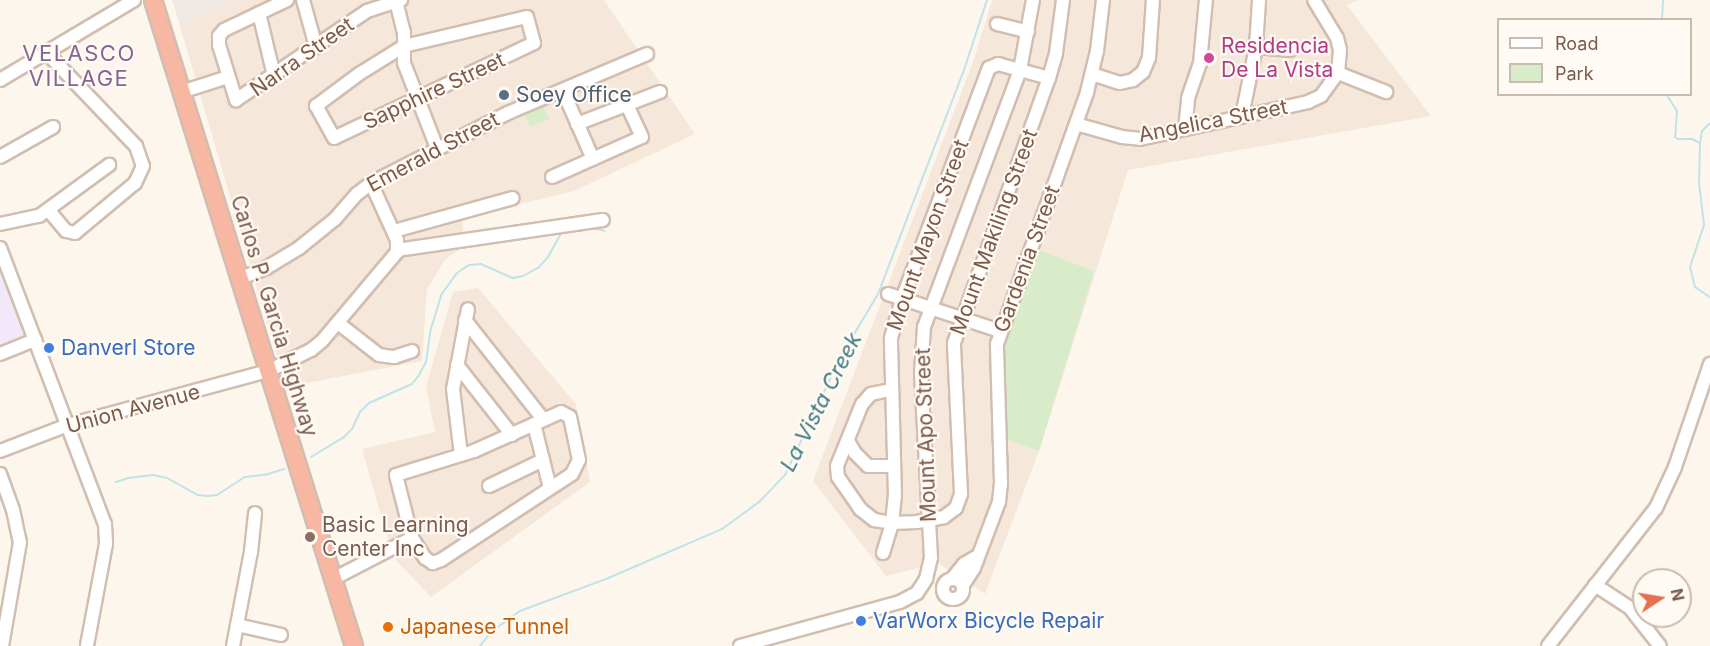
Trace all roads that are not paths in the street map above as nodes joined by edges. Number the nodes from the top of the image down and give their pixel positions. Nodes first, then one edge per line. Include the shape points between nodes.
1 (134, 0) edge
2 (153, 0) edge
3 (287, 0) edge
4 (303, 0) edge
5 (1032, 0) edge
6 (1063, 0) edge
7 (1103, 0) edge
8 (1153, 0) edge
9 (1206, 0) edge
10 (1259, 0) edge
11 (1314, 0) edge
12 (399, 1) edge
13 (259, 14) junction
14 (997, 24) dead end
15 (1029, 32) junction
16 (404, 46) junction
17 (1256, 46) junction
18 (315, 47) junction
19 (1290, 50) dead end
20 (47, 53) junction
21 (647, 54) dead end
22 (1020, 70) junction
23 (1338, 73) junction
24 (1092, 74) junction
25 (274, 76) junction
26 (228, 77) junction
27 (1049, 78) junction
28 (0, 80) edge
29 (563, 91) junction
30 (181, 92) junction
31 (660, 92) dead end
32 (1386, 92) dead end
33 (418, 99) junction
34 (627, 105) junction
35 (1242, 116) junction
36 (578, 124) junction
37 (1076, 124) junction
38 (53, 127) dead end
39 (1185, 129) junction
40 (437, 148) junction
41 (0, 157) edge
42 (593, 159) junction
43 (109, 165) dead end
44 (552, 177) dead end
45 (371, 183) junction
46 (513, 198) dead end
47 (49, 211) junction
48 (603, 220) dead end
49 (0, 224) edge
50 (394, 231) junction
51 (0, 248) edge
52 (397, 250) junction
53 (238, 279) junction
54 (888, 294) dead end
55 (902, 299) junction
56 (931, 309) junction
57 (962, 319) junction
58 (338, 322) junction
59 (1000, 331) junction
60 (35, 340) junction
61 (412, 351) dead end
62 (0, 354) edge
63 (1710, 364) edge
64 (457, 365) junction
65 (268, 371) junction
66 (890, 390) junction
67 (538, 421) junction
68 (68, 425) junction
69 (512, 435) junction
70 (848, 441) junction
71 (0, 451) edge
72 (461, 455) junction
73 (543, 460) junction
74 (894, 466) junction
75 (0, 474) edge
76 (489, 486) dead end
77 (550, 488) junction
78 (255, 513) dead end
79 (930, 521) junction
80 (892, 523) junction
81 (412, 538) junction
82 (883, 553) dead end
83 (333, 579) junction
84 (926, 579) junction
85 (1595, 585) junction
86 (237, 625) junction
87 (281, 635) dead end
88 (1552, 644) edge
89 (2, 646) edge
90 (87, 646) edge
91 (232, 646) edge
92 (354, 646) edge
93 (740, 646) edge
94 (1660, 646) edge

1 - 20 street
2 - 30 highway, Carlos P. Garcia Highway
3 - 13 street
4 - 18 street
5 - 15 street, Mount Apo Street
6 - 27 street, Mount Makiling Street
7 - 24 street, Gardenia Street
8 - 24 street via 1149,58 1143,72 1120,83
9 - 39 street via 1200,63 1188,98
10 - 17 street
11 - 23 street via 1337,38
12 - 16 street
12 - 18 street, Narra Street via 367,11
13 - 25 street
13 - 26 street via 219,36
14 - 15 street
15 - 22 street, Mount Apo Street
16 - 33 street via 403,57
16 - 33 street, Sapphire Street via 316,106 334,138
16 - 33 street, Sapphire Street via 527,17 534,43
17 - 19 street
17 - 35 street
18 - 25 street, Narra Street
20 - 28 street
20 - 47 street via 136,146 142,165 135,183 75,233 66,231
21 - 29 street, Emerald Street
22 - 27 street
22 - 55 street, Mount Mayon Street via 993,64 987,71
22 - 56 street, Mount Apo Street
23 - 32 street
23 - 35 street, Angelica Street via 1321,96 1308,102
24 - 37 street, Gardenia Street
25 - 26 street, Narra Street via 236,100
26 - 30 street
27 - 57 street, Mount Makiling Street
29 - 36 street
29 - 40 street, Emerald Street
30 - 53 highway, Carlos P. Garcia Highway
31 - 34 street
33 - 40 street
34 - 36 street
34 - 42 street via 642,137
35 - 39 street, Angelica Street
36 - 42 street
37 - 39 street, Angelica Street via 1122,138 1140,139
37 - 59 street, Gardenia Street
38 - 41 street
40 - 45 street, Emerald Street
42 - 44 street
43 - 47 street
45 - 50 street
45 - 53 street, Emerald Street via 299,248
46 - 50 street
47 - 49 street via 31,219
48 - 52 street
50 - 52 street
51 - 60 street
52 - 58 street, Union Avenue
53 - 65 highway, Carlos P. Garcia Highway
54 - 55 street
55 - 56 street
55 - 66 street, Mount Mayon Street via 891,338
56 - 57 street
56 - 79 street, Mount Apo Street via 921,352
57 - 59 street
57 - 79 street, Mount Makiling Street via 953,354 961,499 952,512
58 - 61 street via 379,355 394,357
58 - 65 street, Union Avenue via 311,350
59 - 84 street, Gardenia Street via 996,363 1001,482 994,516 978,556 964,564 953,583
60 - 62 street
60 - 68 street
63 - 85 street via 1664,495
64 - 67 street via 467,315
64 - 69 street
64 - 72 street via 453,402
65 - 68 street, Union Avenue
65 - 83 highway, Carlos P. Garcia Highway
66 - 70 street via 866,398
66 - 74 street, Mount Mayon Street
67 - 69 street
67 - 73 street
67 - 77 street via 561,412 570,417 579,460 572,474
68 - 71 street, Union Avenue
68 - 90 street via 107,531
69 - 72 street
70 - 74 street via 868,466
70 - 80 street via 837,466 840,482 868,516
72 - 81 street via 396,475
73 - 76 street
73 - 77 street
74 - 80 street, Mount Mayon Street
75 - 89 street via 20,542
77 - 81 street via 441,560 429,562
78 - 86 street
79 - 80 street
79 - 84 street, Mount Apo Street via 931,558
80 - 82 street, Mount Mayon Street
81 - 83 street
83 - 92 highway, Carlos P. Garcia Highway
84 - 93 street via 917,593 900,602
85 - 88 street
85 - 94 street via 1630,608
86 - 87 street
86 - 91 street

